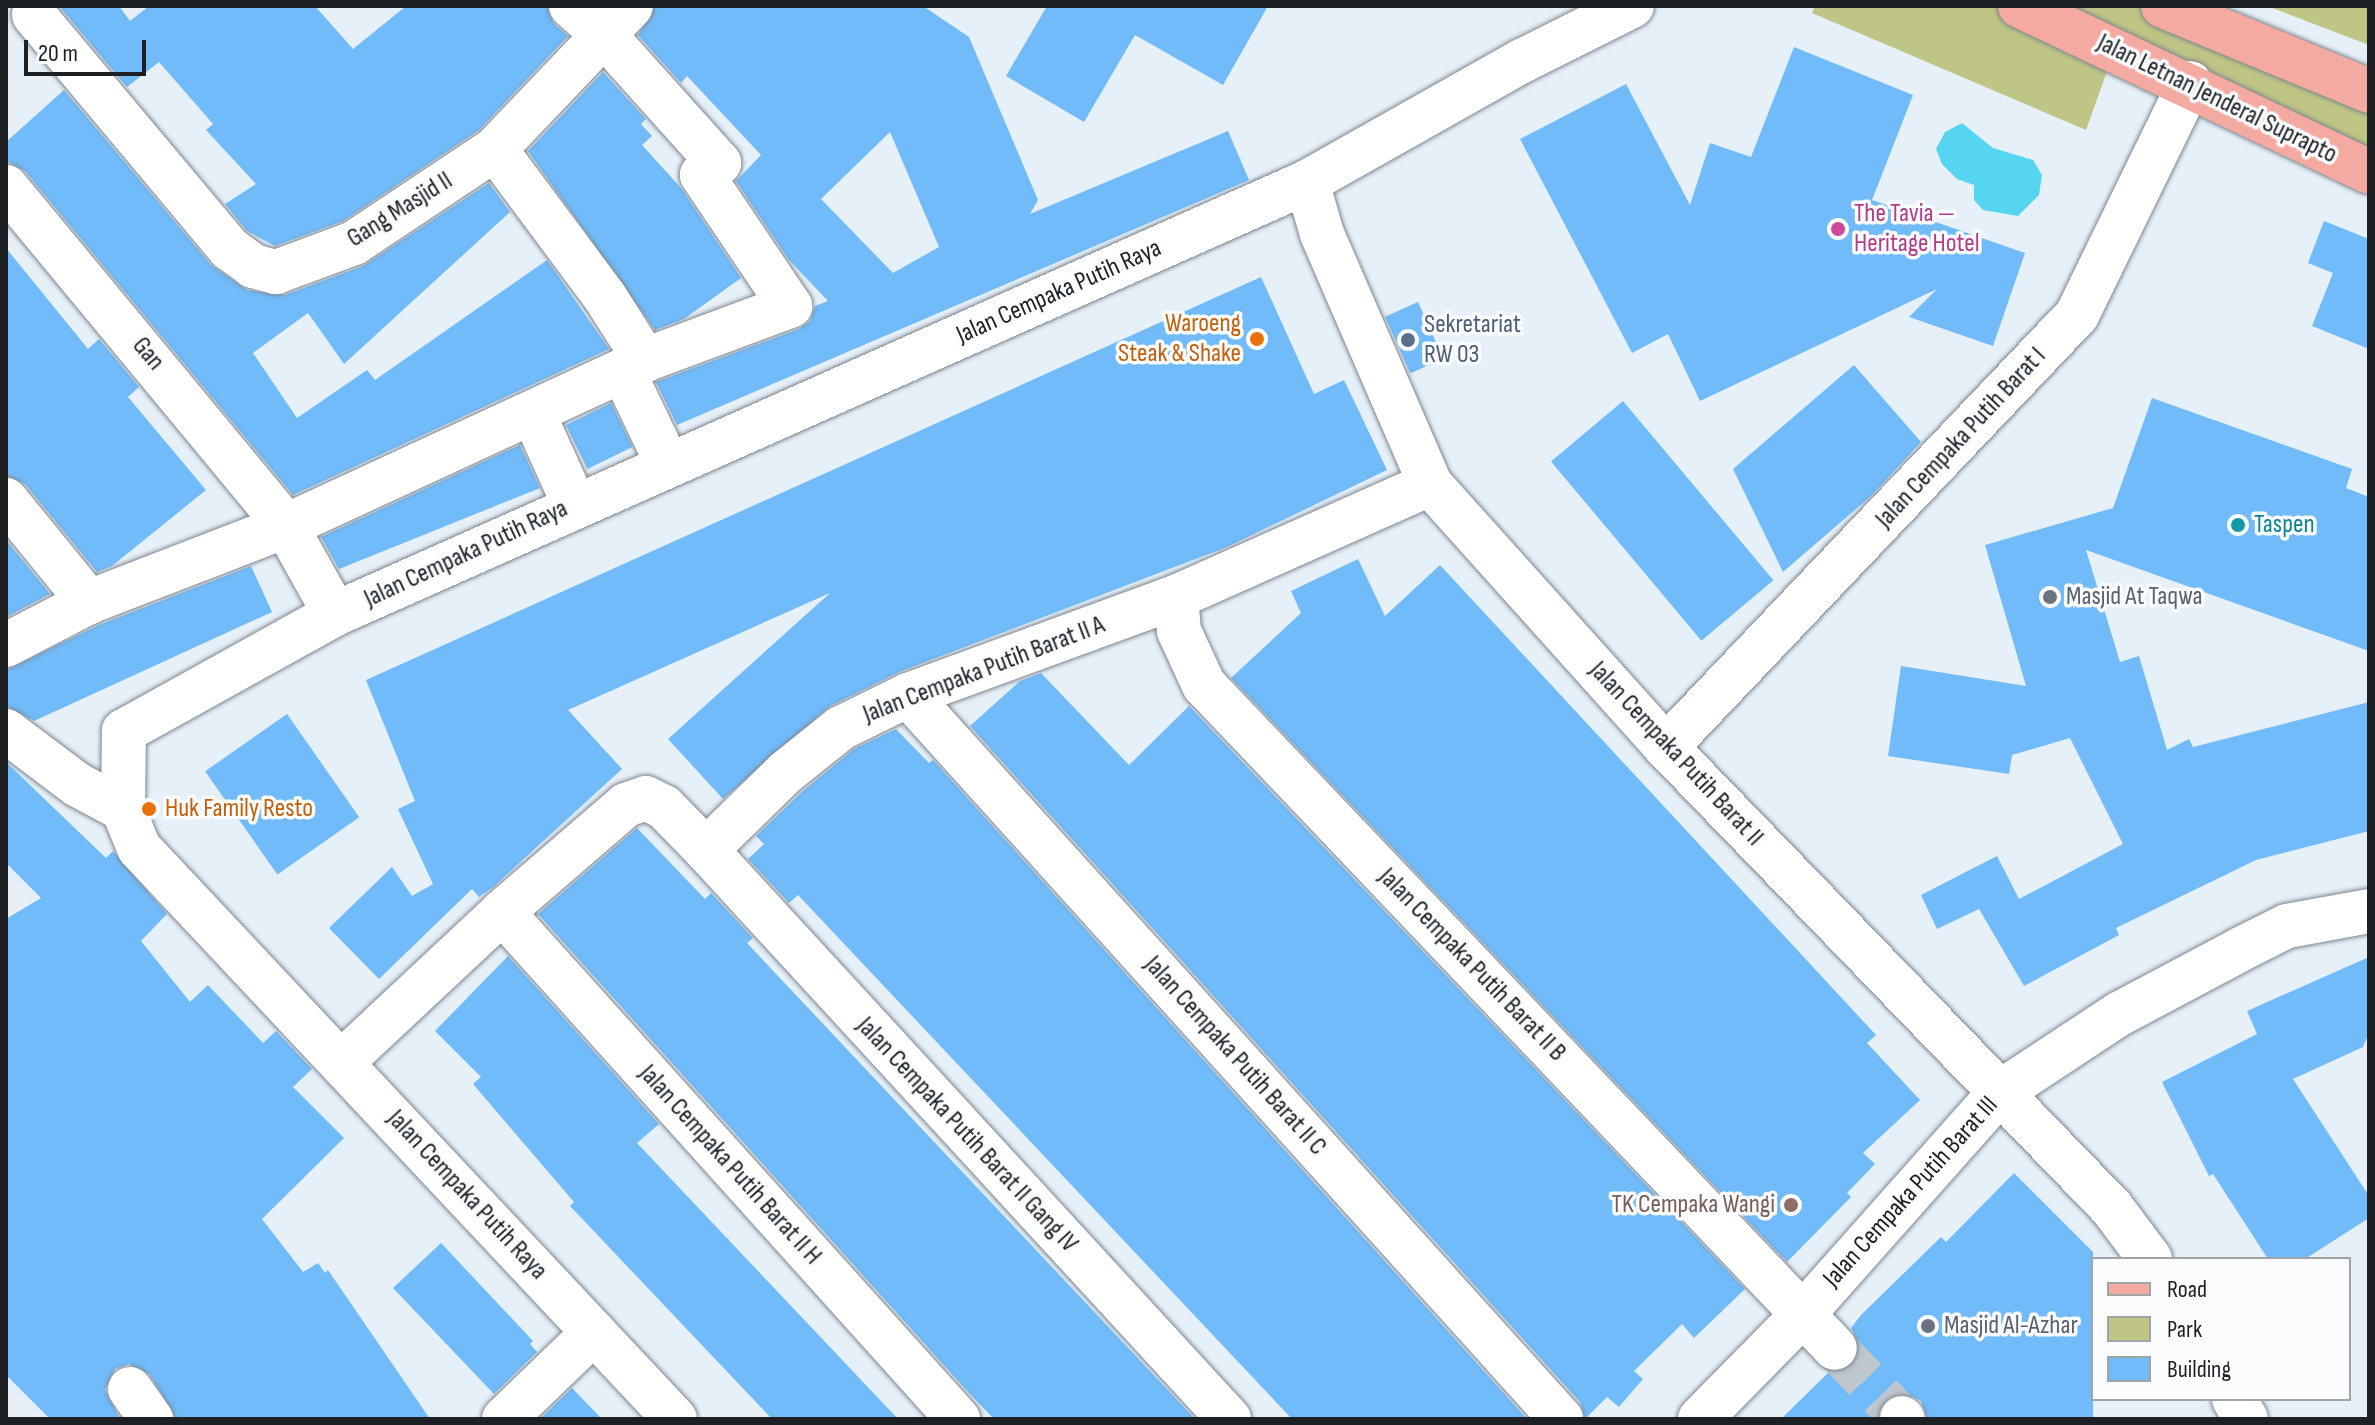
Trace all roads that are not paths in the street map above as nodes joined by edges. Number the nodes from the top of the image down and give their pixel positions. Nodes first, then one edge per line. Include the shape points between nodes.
1 (571, 6) edge
2 (1632, 6) edge
3 (2020, 6) edge
4 (2163, 6) edge
5 (28, 21) edge
6 (618, 21) edge
7 (2190, 83) junction
8 (2369, 91) edge
9 (495, 149) junction
10 (2369, 172) edge
11 (1307, 182) junction
12 (6, 187) edge
13 (634, 366) junction
14 (533, 413) junction
15 (667, 463) junction
16 (1430, 484) junction
17 (6, 500) edge
18 (574, 504) junction
19 (286, 526) junction
20 (1176, 597) junction
21 (89, 602) junction
22 (335, 614) junction
23 (6, 645) edge
24 (908, 695) junction
25 (6, 731) edge
26 (1666, 747) junction
27 (123, 809) junction
28 (706, 850) junction
29 (2369, 911) edge
30 (502, 912) junction
31 (343, 1061) junction
32 (1999, 1093) junction
33 (2149, 1257) edge
34 (1804, 1313) junction
35 (594, 1332) junction
36 (1835, 1348) tunnel mouth
37 (2235, 1401) edge
38 (504, 1419) edge
39 (675, 1419) edge
40 (958, 1419) edge
41 (1229, 1419) edge
42 (1561, 1419) edge
43 (1700, 1419) edge
44 (2246, 1419) edge

1 - 6 street
2 - 11 street, Jalan Cempaka Putih Raya
3 - 7 main road, Jalan Letnan Jenderal Suprapto
4 - 8 main road
5 - 9 street, Gang Masjid II via 230,249 253,266 276,272 354,243
6 - 9 street, Gang Masjid II
6 - 13 street via 719,163 702,175 790,306
7 - 10 main road, Jalan Letnan Jenderal Suprapto
7 - 26 street, Jalan Cempaka Putih Barat I via 2077,315
9 - 13 street via 605,297
11 - 15 street, Jalan Cempaka Putih Raya
11 - 16 street, Jalan Cempaka Putih Barat II via 1322,234
12 - 19 street, Gan
13 - 14 street
13 - 15 street
14 - 18 street
14 - 19 street
15 - 18 street, Jalan Cempaka Putih Raya
16 - 20 street, Jalan Cempaka Putih Barat II A
16 - 26 street, Jalan Cempaka Putih Barat II
17 - 21 street
18 - 22 street, Jalan Cempaka Putih Raya
19 - 21 street
19 - 22 street, Gan
20 - 24 street, Jalan Cempaka Putih Barat II A
20 - 34 street, Jalan Cempaka Putih Barat II B via 1179,631 1204,685
21 - 23 street
22 - 27 street, Jalan Cempaka Putih Raya via 129,725 120,745
24 - 28 street, Jalan Cempaka Putih Barat II A via 813,748
24 - 42 street, Jalan Cempaka Putih Barat II C
25 - 27 street via 78,785
26 - 32 street, Jalan Cempaka Putih Barat II
27 - 31 street, Jalan Cempaka Putih Raya via 139,848
28 - 30 street via 664,807 646,798 626,805
28 - 41 street, Jalan Cempaka Putih Barat II Gang IV
29 - 32 street, Jalan Cempaka Putih Barat III via 2287,926 2228,955 2119,1014
30 - 31 street
30 - 40 street, Jalan Cempaka Putih Barat II H
31 - 35 street, Jalan Cempaka Putih Raya
32 - 33 street, Jalan Cempaka Putih Barat II via 2112,1208
32 - 34 street, Jalan Cempaka Putih Barat III
34 - 36 street, Jalan Cempaka Putih Barat II B
34 - 43 street, Jalan Cempaka Putih Barat III
35 - 38 street
35 - 39 street, Jalan Cempaka Putih Raya
37 - 44 street

